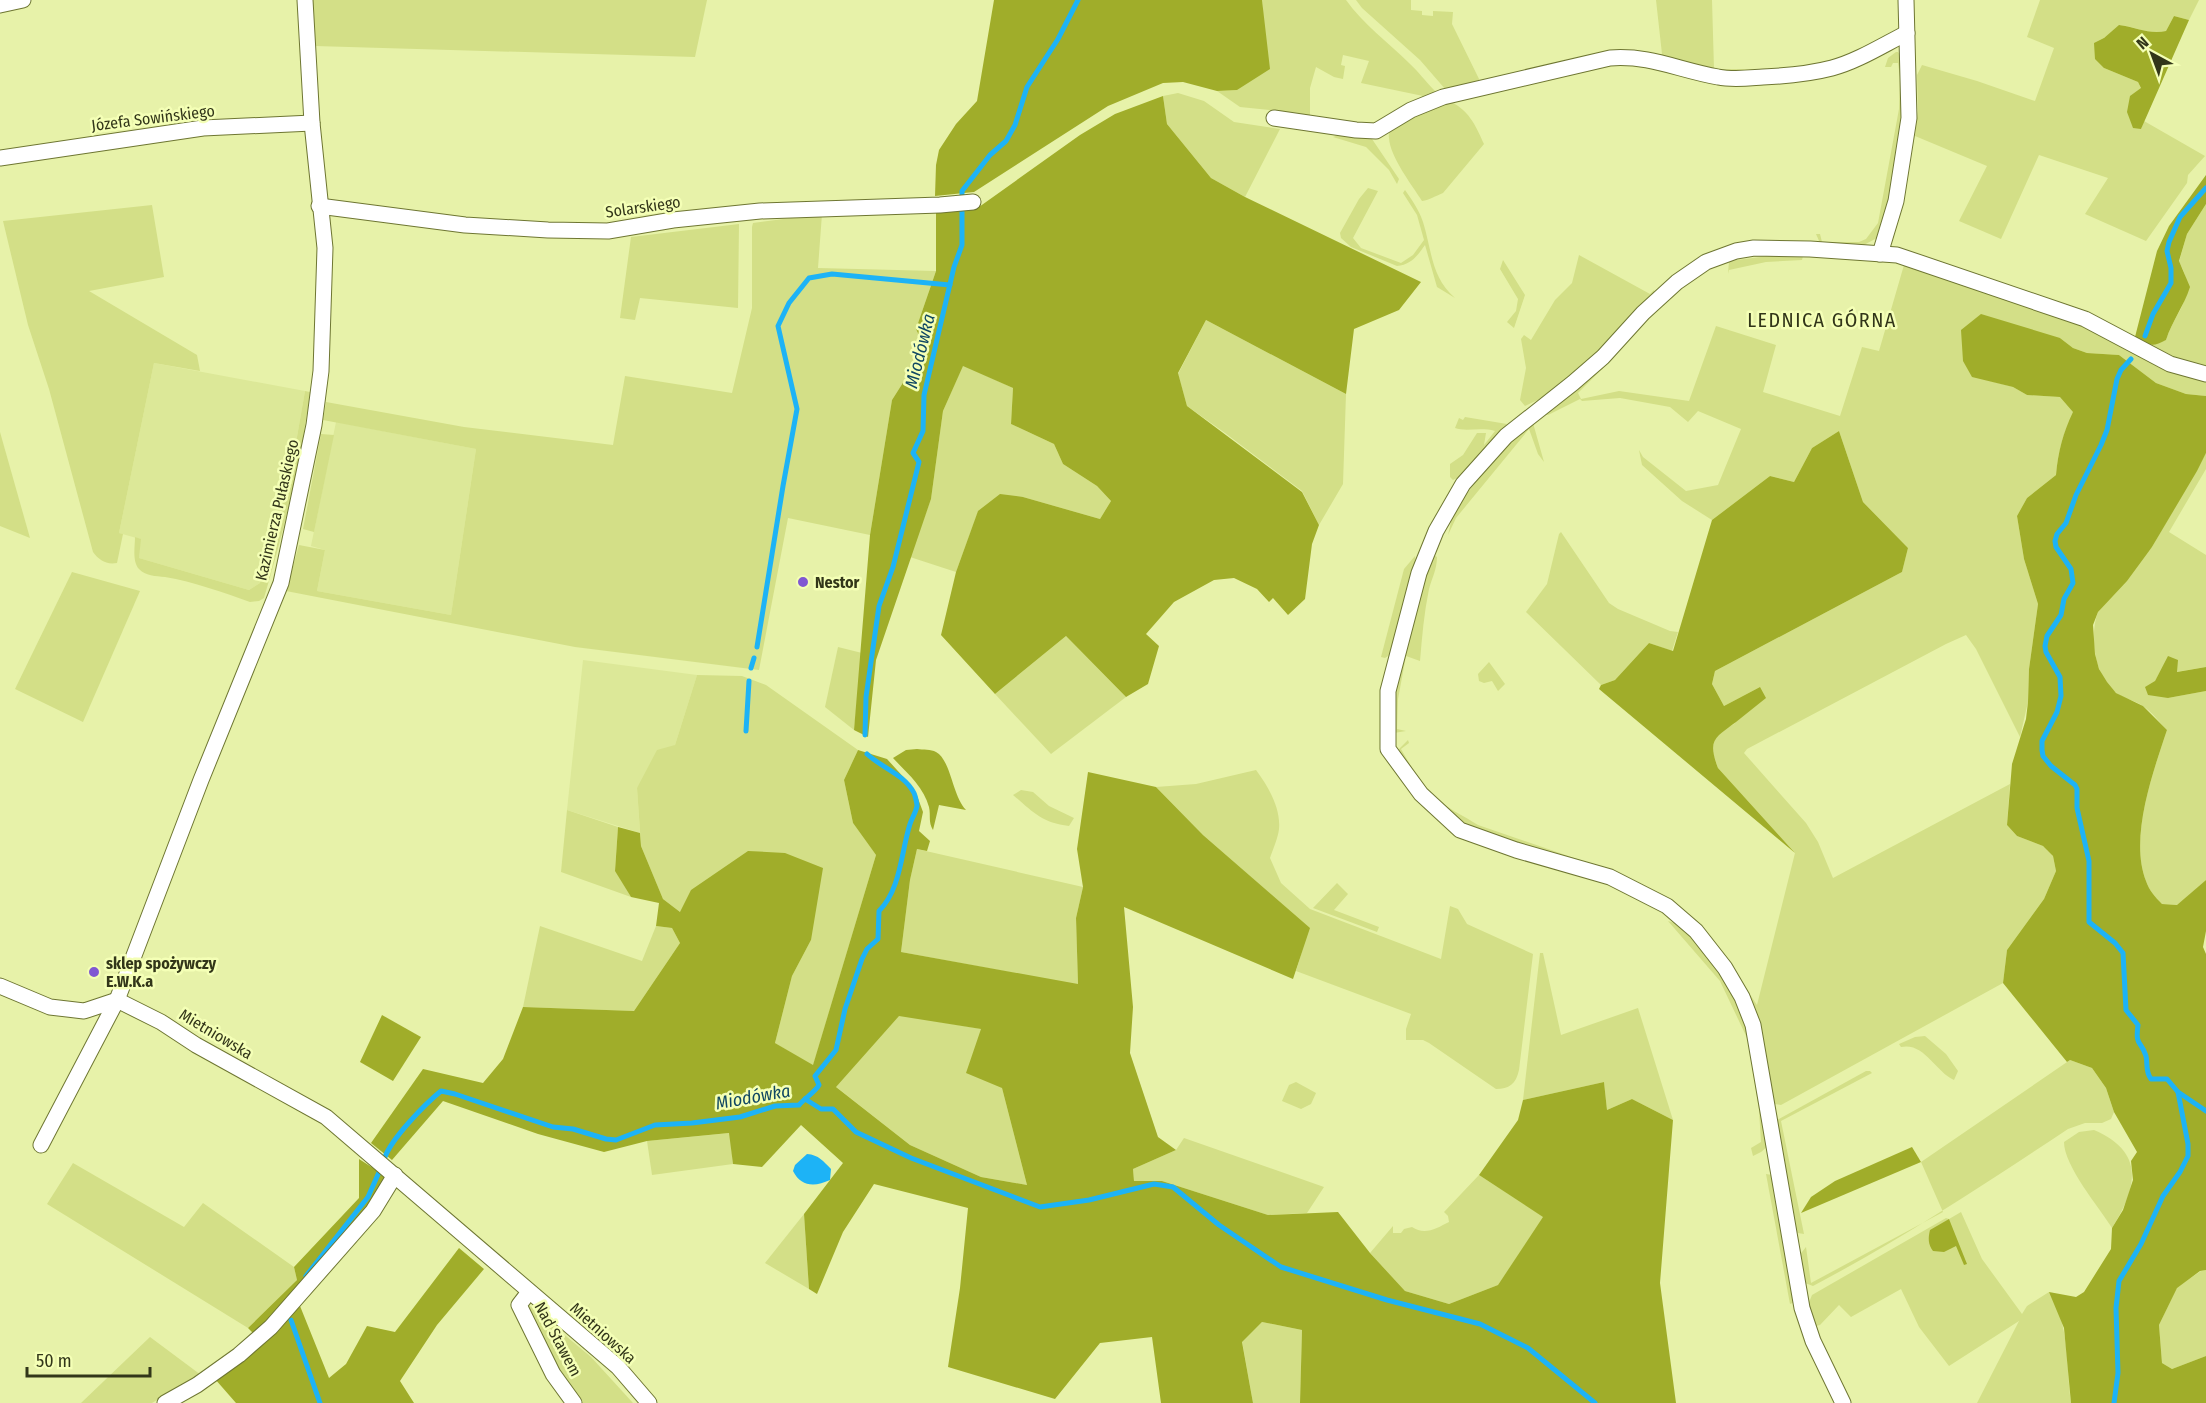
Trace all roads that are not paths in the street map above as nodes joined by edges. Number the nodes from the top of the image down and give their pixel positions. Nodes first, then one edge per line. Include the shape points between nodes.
1 (23, 0) edge
2 (305, 0) edge
3 (1906, 0) edge
4 (0, 5) edge
5 (1907, 33) junction
6 (1274, 118) dead end
7 (312, 123) junction
8 (0, 158) edge
9 (973, 202) dead end
10 (319, 206) junction
11 (1880, 254) junction
12 (2206, 374) edge
13 (0, 986) edge
14 (117, 1000) junction
15 (40, 1145) dead end
16 (395, 1174) junction
17 (529, 1292) junction
18 (165, 1403) edge
19 (574, 1403) edge
20 (649, 1403) edge
21 (1843, 1403) edge

1 - 4 street
2 - 7 street, Kazimierza Pułaskiego
3 - 5 street
5 - 6 street via 1833,68 1796,75 1721,78 1654,60 1610,58 1443,97 1376,131
5 - 11 street via 1909,118 1896,201
7 - 8 street, Józefa Sowińskiego via 203,128
7 - 10 street, Kazimierza Pułaskiego
9 - 10 street, Solarskiego via 760,211 608,231 465,225
10 - 14 street, Kazimierza Pułaskiego via 325,248 321,371 314,425 281,583
11 - 12 street via 1897,255 2085,319 2170,364
11 - 21 street via 1810,249 1736,251 1692,270 1665,292 1603,357 1506,436 1463,484 1436,531 1419,573 1388,691 1388,749 1421,794 1460,830 1610,877 1667,906 1696,931 1725,968 1753,1025 1802,1308
13 - 14 street via 50,1007 84,1011
14 - 15 street, Kazimierza Pułaskiego
14 - 16 street, Mietniowska via 326,1117
16 - 17 street, Mietniowska
16 - 18 street via 373,1212 271,1328 223,1367
17 - 19 street, Nad Stawem via 519,1305 553,1374
17 - 20 street, Mietniowska via 618,1367

